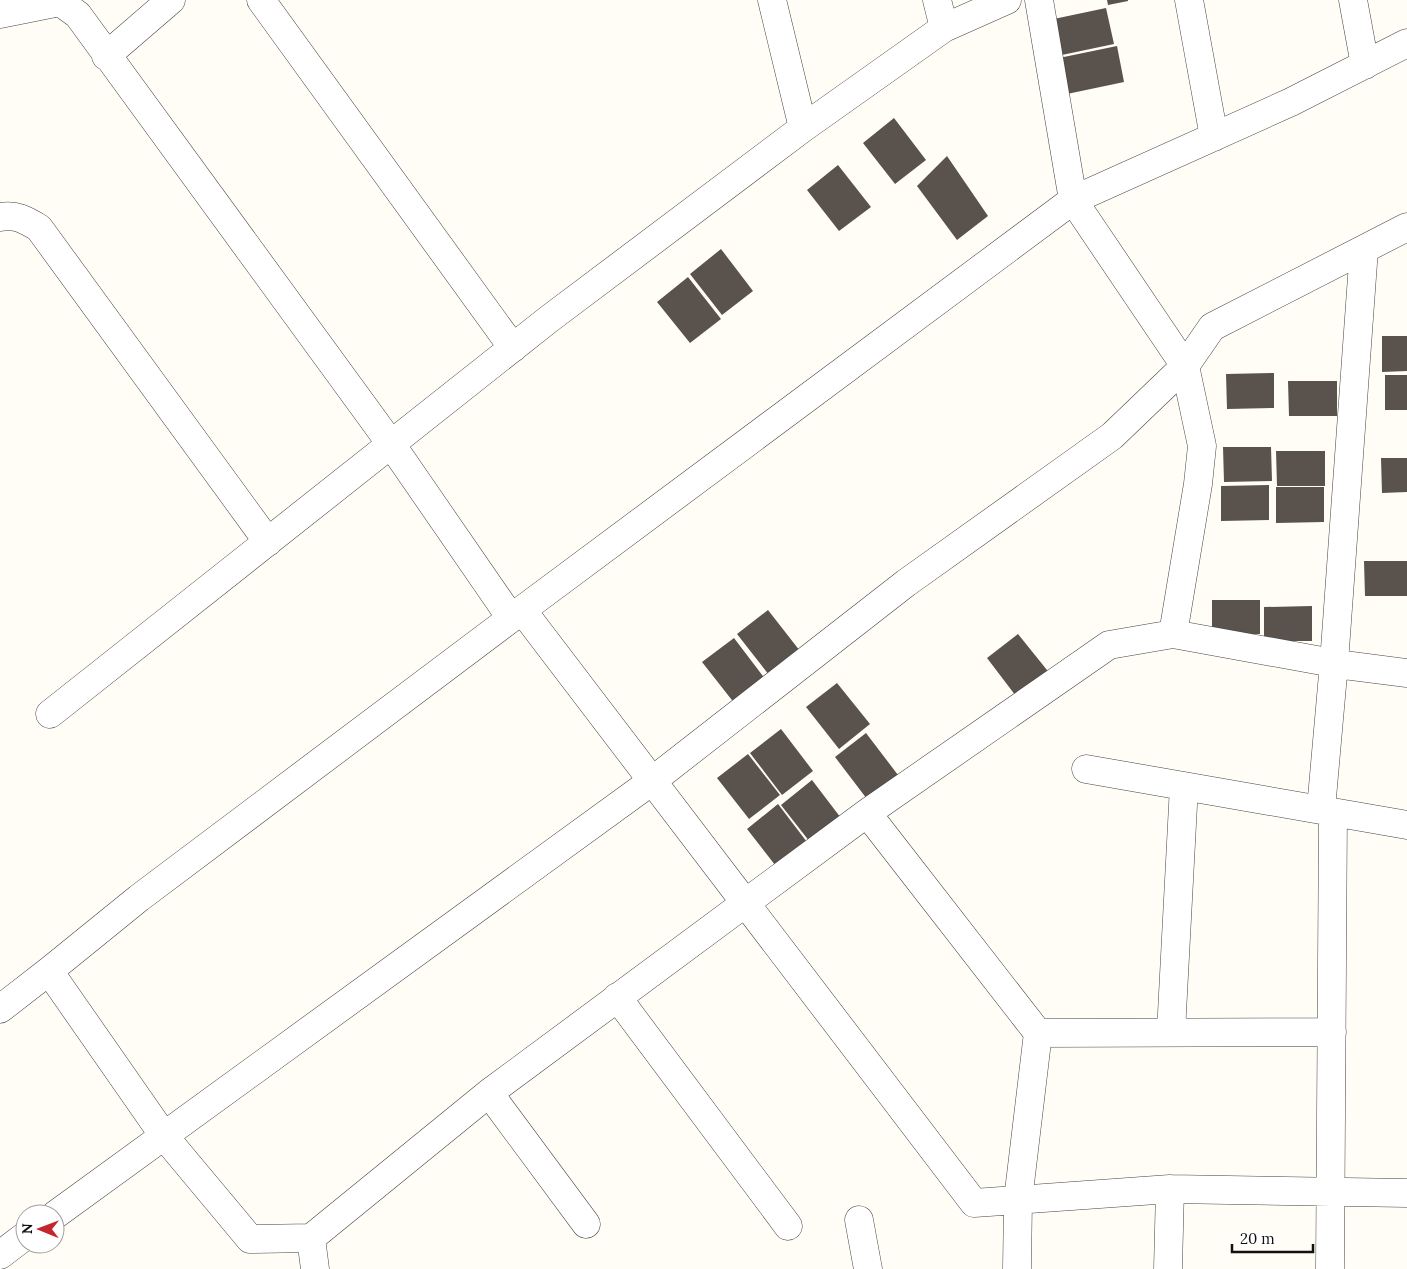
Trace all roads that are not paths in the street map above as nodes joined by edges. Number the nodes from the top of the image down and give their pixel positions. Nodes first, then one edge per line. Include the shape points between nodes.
1 (171, 0) edge
2 (261, 0) edge
3 (772, 0) edge
4 (937, 0) edge
5 (1007, 0) edge
6 (1039, 0) edge
7 (1189, 0) edge
8 (1352, 0) edge
9 (0, 14) edge
10 (944, 28) junction
11 (1407, 43) edge
12 (106, 56) junction
13 (1365, 65) junction
14 (803, 128) junction
15 (1214, 137) junction
16 (1073, 200) junction
17 (0, 217) edge
18 (1407, 227) edge
19 (1364, 249) junction
20 (513, 348) junction
21 (1185, 366) junction
22 (390, 444) junction
23 (268, 542) junction
24 (516, 614) junction
25 (1173, 634) junction
26 (1334, 663) junction
27 (1407, 673) edge
28 (50, 714) dead end
29 (1086, 768) dead end
30 (652, 781) junction
31 (1184, 786) junction
32 (1327, 811) junction
33 (867, 812) junction
34 (1407, 825) edge
35 (744, 902) junction
36 (49, 971) junction
37 (617, 997) junction
38 (0, 1009) edge
39 (1171, 1032) junction
40 (1332, 1032) junction
41 (1038, 1033) junction
42 (489, 1092) junction
43 (164, 1136) junction
44 (1170, 1189) junction
45 (1331, 1192) junction
46 (1407, 1193) edge
47 (1018, 1200) junction
48 (65, 1207) edge
49 (859, 1220) dead end
50 (586, 1224) dead end
51 (788, 1226) dead end
52 (311, 1238) junction
53 (15, 1243) edge
54 (0, 1254) edge
55 (315, 1269) edge
56 (868, 1269) edge
57 (1018, 1269) edge
58 (1168, 1269) edge
59 (1330, 1269) edge

1 - 12 street
2 - 20 street
3 - 14 street
4 - 10 street
5 - 10 street
6 - 16 street
7 - 15 street
8 - 13 street
9 - 12 street via 46,3 64,4 78,15
10 - 14 street
11 - 13 street
12 - 22 street
13 - 15 street
14 - 20 street
15 - 16 street
16 - 21 street
16 - 24 street
17 - 23 street via 24,218 39,228
18 - 19 street
19 - 21 street via 1212,327
19 - 26 street
20 - 22 street
21 - 25 street via 1202,446
21 - 30 street via 1112,436 906,582
22 - 23 street
22 - 24 street
23 - 28 street
24 - 30 street
24 - 36 street via 139,898
25 - 26 street
25 - 33 street via 1109,645
26 - 27 street
26 - 32 street
29 - 31 street
30 - 35 street
30 - 43 street
31 - 32 street
31 - 39 street
32 - 34 street
32 - 40 street
33 - 35 street
33 - 41 street
35 - 37 street
35 - 47 street via 974,1204
36 - 38 street
36 - 43 street
37 - 42 street
37 - 51 street
39 - 40 street
39 - 41 street
40 - 45 street
41 - 47 street
42 - 50 street
42 - 52 street
43 - 48 street
43 - 52 street via 250,1239
44 - 45 street
44 - 47 street
44 - 58 street
45 - 46 street
45 - 59 street
47 - 57 street
49 - 56 street
52 - 55 street
53 - 54 street

